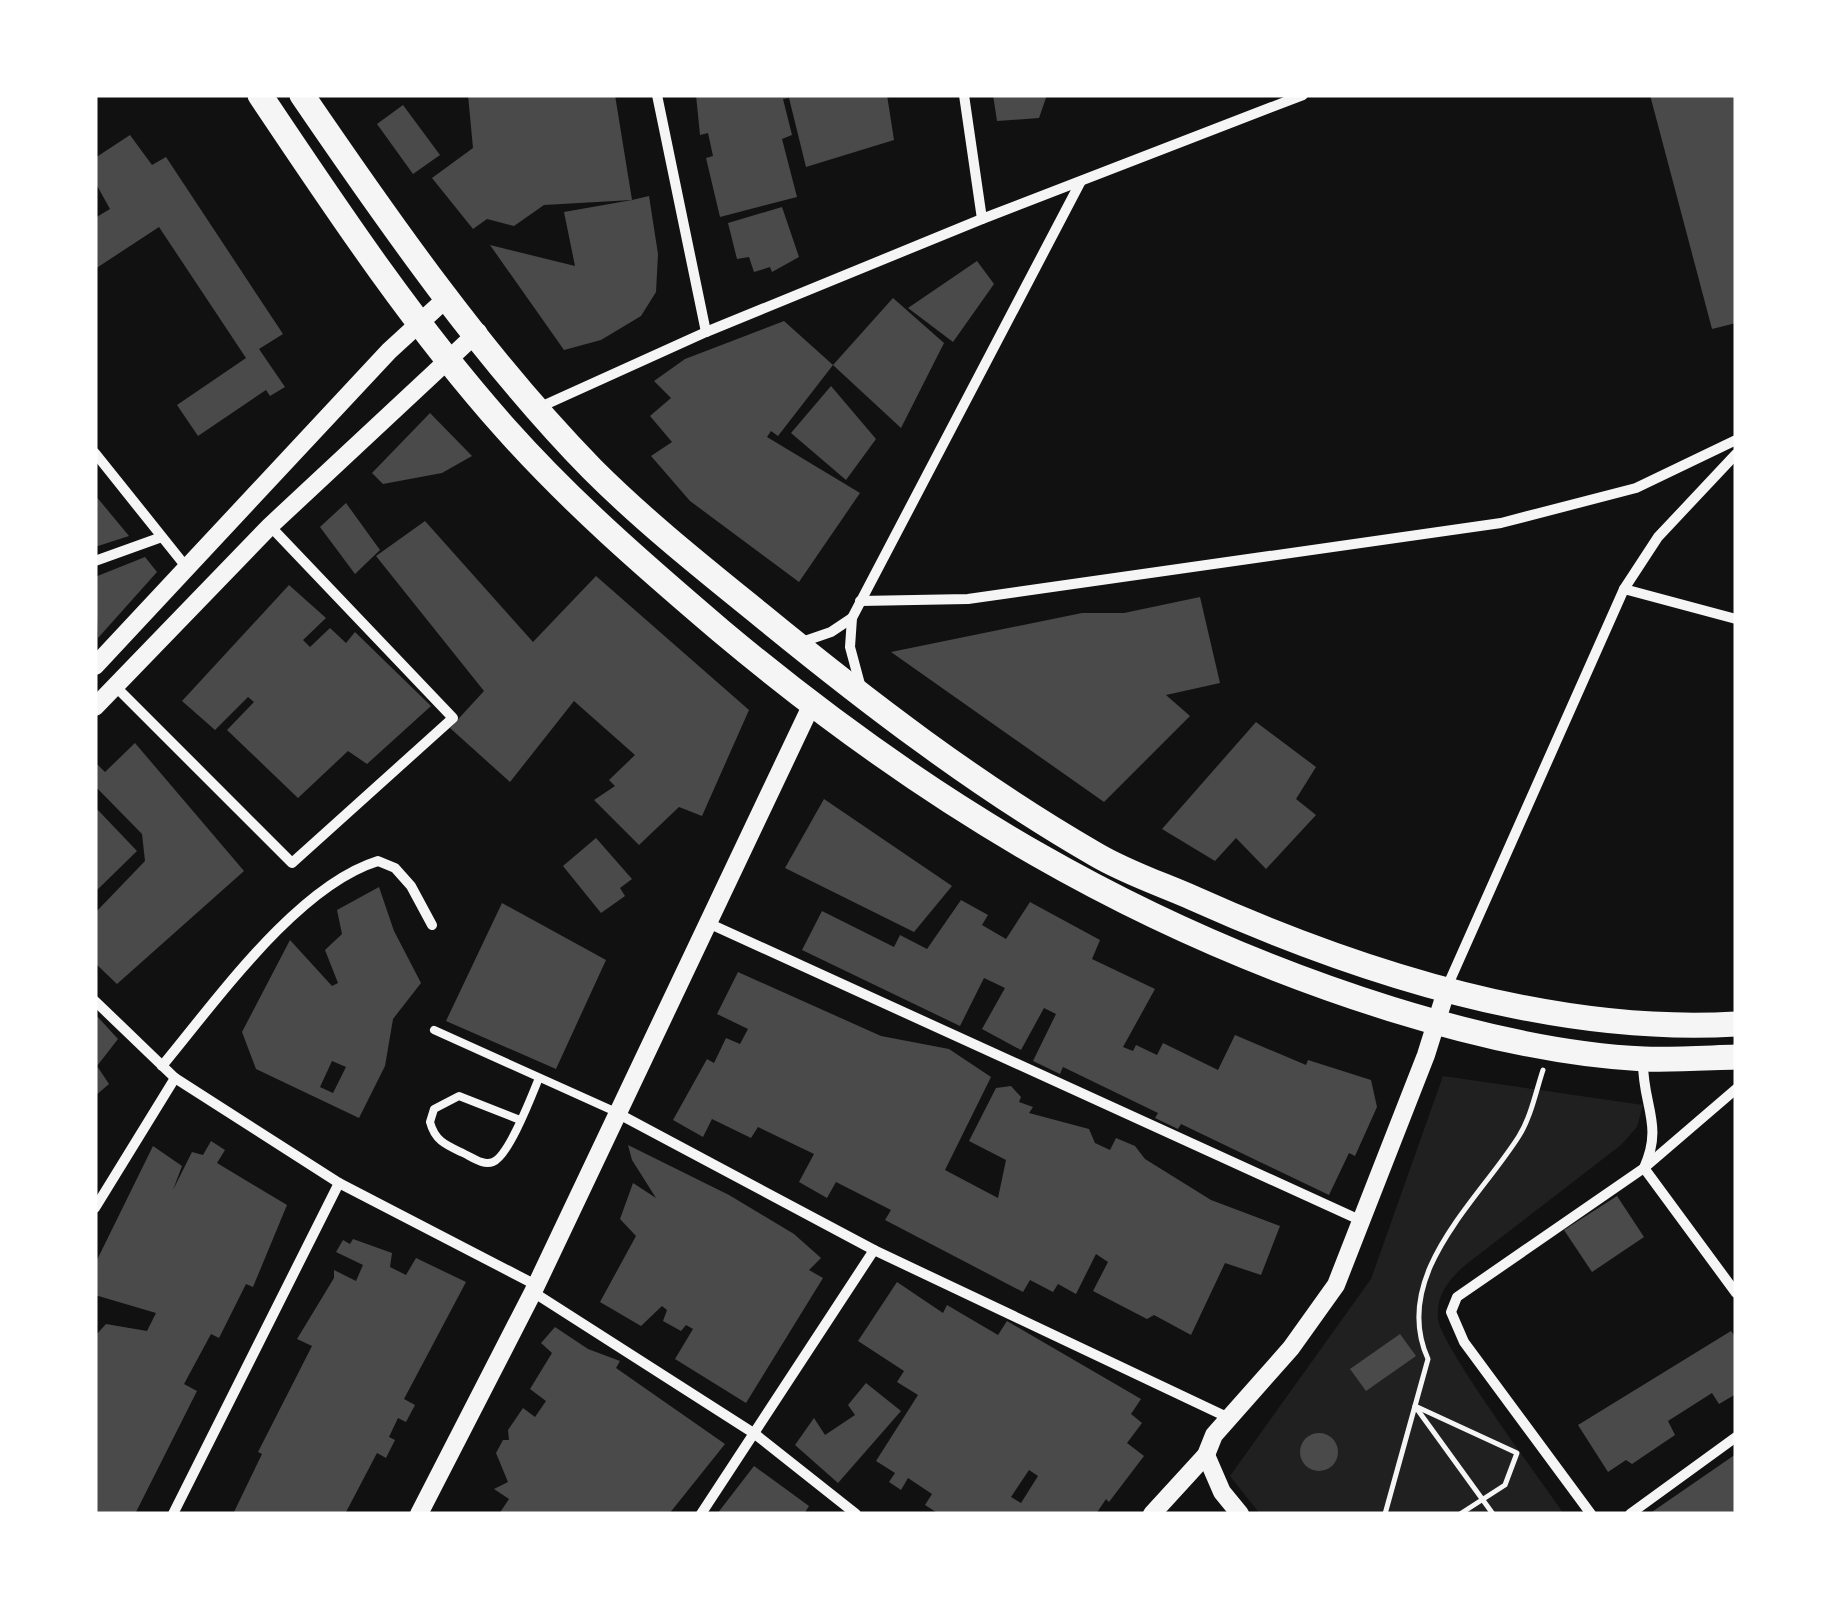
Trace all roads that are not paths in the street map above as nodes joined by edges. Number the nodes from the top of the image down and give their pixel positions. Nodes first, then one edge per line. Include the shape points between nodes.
1 (260, 95) edge
2 (302, 95) edge
3 (657, 95) edge
4 (964, 95) edge
5 (1303, 95) edge
6 (1080, 182) junction
7 (982, 218) junction
8 (449, 296) junction
9 (418, 322) junction
10 (478, 332) junction
11 (706, 332) junction
12 (448, 357) junction
13 (538, 408) junction
14 (1736, 440) edge
15 (95, 453) edge
16 (1736, 454) edge
17 (270, 526) junction
18 (159, 538) junction
19 (95, 561) edge
20 (187, 568) junction
21 (1624, 589) junction
22 (860, 600) junction
23 (852, 618) junction
24 (1736, 619) edge
25 (795, 644) junction
26 (95, 666) edge
27 (116, 686) junction
28 (864, 698) junction
29 (811, 706) junction
30 (95, 707) edge
31 (708, 923) junction
32 (432, 925) dead end
33 (1446, 988) junction
34 (95, 1001) edge
35 (1436, 1022) junction
36 (1736, 1024) edge
37 (434, 1030) dead end
38 (1736, 1058) edge
39 (1643, 1059) junction
40 (162, 1066) junction
41 (175, 1078) junction
42 (540, 1078) junction
43 (1736, 1089) edge
44 (616, 1112) junction
45 (520, 1120) junction
46 (1644, 1168) junction
47 (339, 1183) junction
48 (95, 1208) edge
49 (1363, 1221) junction
50 (874, 1250) junction
51 (534, 1288) junction
52 (1736, 1292) edge
53 (1229, 1418) junction
54 (755, 1434) junction
55 (1736, 1437) edge
56 (1206, 1455) junction
57 (173, 1514) edge
58 (419, 1514) edge
59 (701, 1514) edge
60 (856, 1514) edge
61 (1152, 1514) edge
62 (1240, 1514) edge
63 (1591, 1514) edge
64 (1630, 1514) edge

1 - 9 main road
2 - 8 main road
3 - 11 street
4 - 7 street
5 - 6 street
6 - 7 street
6 - 22 street
7 - 11 street
8 - 9 street
8 - 10 main road
9 - 12 main road
9 - 20 street
10 - 12 street
10 - 13 main road
11 - 13 street
12 - 17 street
12 - 29 main road via 573,499
13 - 25 main road via 660,533
14 - 22 street via 1636,488 1501,523 968,600
15 - 18 street
16 - 21 street via 1658,538
17 - 27 street
17 - 27 street via 453,718 292,863
18 - 19 street
18 - 20 street
20 - 26 street
21 - 24 street
21 - 33 street
22 - 23 street
23 - 25 street
23 - 28 street via 852,661
25 - 28 main road
27 - 30 street
28 - 33 main road via 1097,856 1270,933
29 - 31 street
29 - 35 main road via 1080,882 1235,953
31 - 44 street
31 - 49 street
32 - 40 street via 395,868 378,860 353,868 269,937
33 - 35 street
33 - 36 main road via 1602,1022
34 - 40 street
35 - 39 main road via 1550,1048
35 - 49 street
37 - 42 lane
38 - 39 main road
39 - 46 street via 1656,1143
40 - 41 street
41 - 47 street
41 - 48 street
42 - 44 lane
42 - 45 lane
43 - 46 street
44 - 50 street
44 - 51 street
45 - 45 lane via 502,1156 484,1163 440,1142 430,1122 445,1100 459,1096
46 - 52 street
46 - 63 street via 1467,1289 1451,1312 1464,1342
47 - 51 street
47 - 57 street
49 - 53 street via 1336,1285
50 - 53 street
50 - 54 street
51 - 54 street
51 - 58 street
53 - 56 street
54 - 59 street
54 - 60 street
55 - 64 street
56 - 61 street
56 - 62 street

